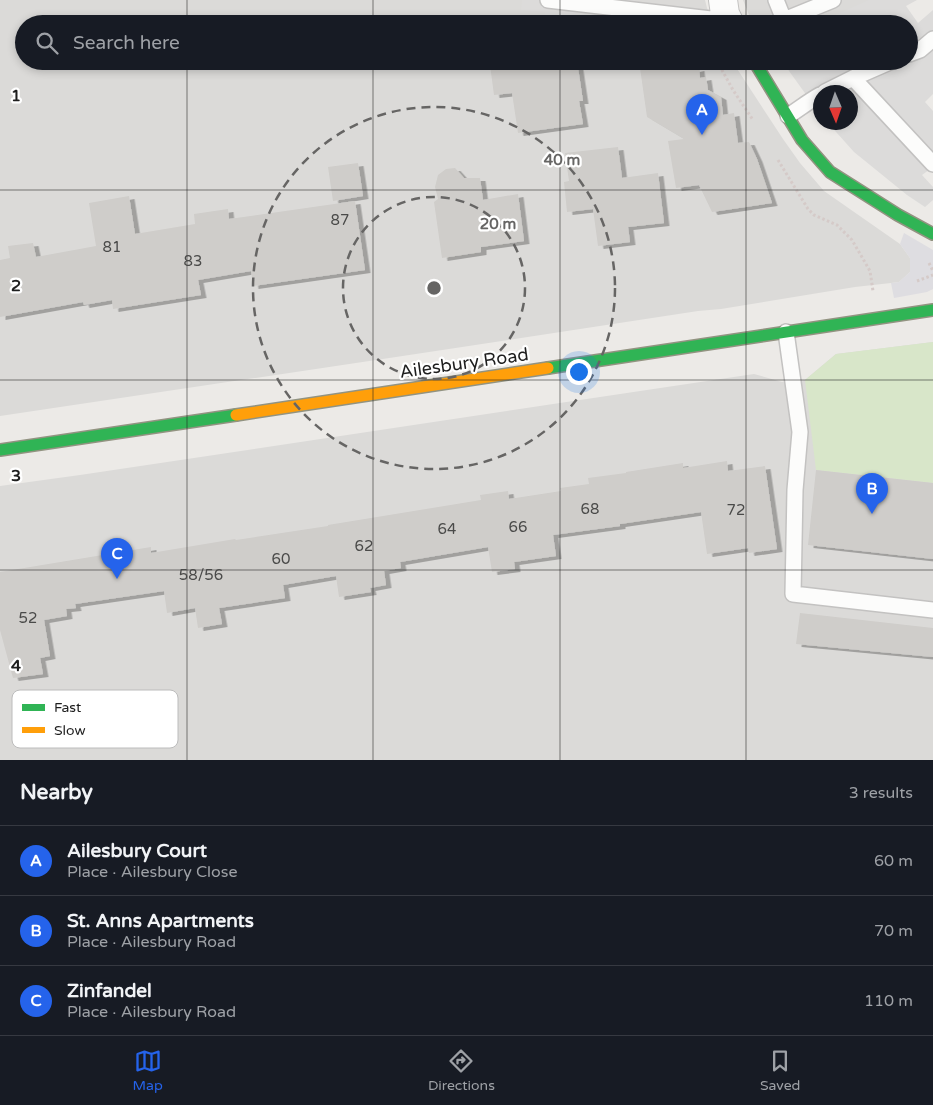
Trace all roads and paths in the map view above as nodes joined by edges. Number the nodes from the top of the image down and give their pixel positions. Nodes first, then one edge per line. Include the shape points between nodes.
1 (548, 0) edge
2 (776, 0) edge
3 (833, 0) edge
4 (677, 15) edge
5 (779, 15) edge
6 (798, 15) edge
7 (933, 39) edge
8 (918, 51) edge
9 (760, 70) edge
10 (871, 70) edge
11 (853, 78) junction
12 (839, 85) edge
13 (813, 100) edge
14 (788, 116) junction
15 (933, 164) edge
16 (933, 234) edge
17 (933, 310) edge
18 (786, 332) junction
19 (0, 450) edge
20 (933, 610) edge

1 - 4 lane
2 - 5 lane
3 - 6 lane
7 - 8 lane
9 - 14 main road
10 - 11 lane
11 - 12 lane
11 - 15 lane
13 - 14 lane
14 - 16 main road via 802,140 830,172
17 - 18 main road, Ailesbury Road
18 - 19 main road, Ailesbury Road
18 - 20 lane via 800,432 793,594

